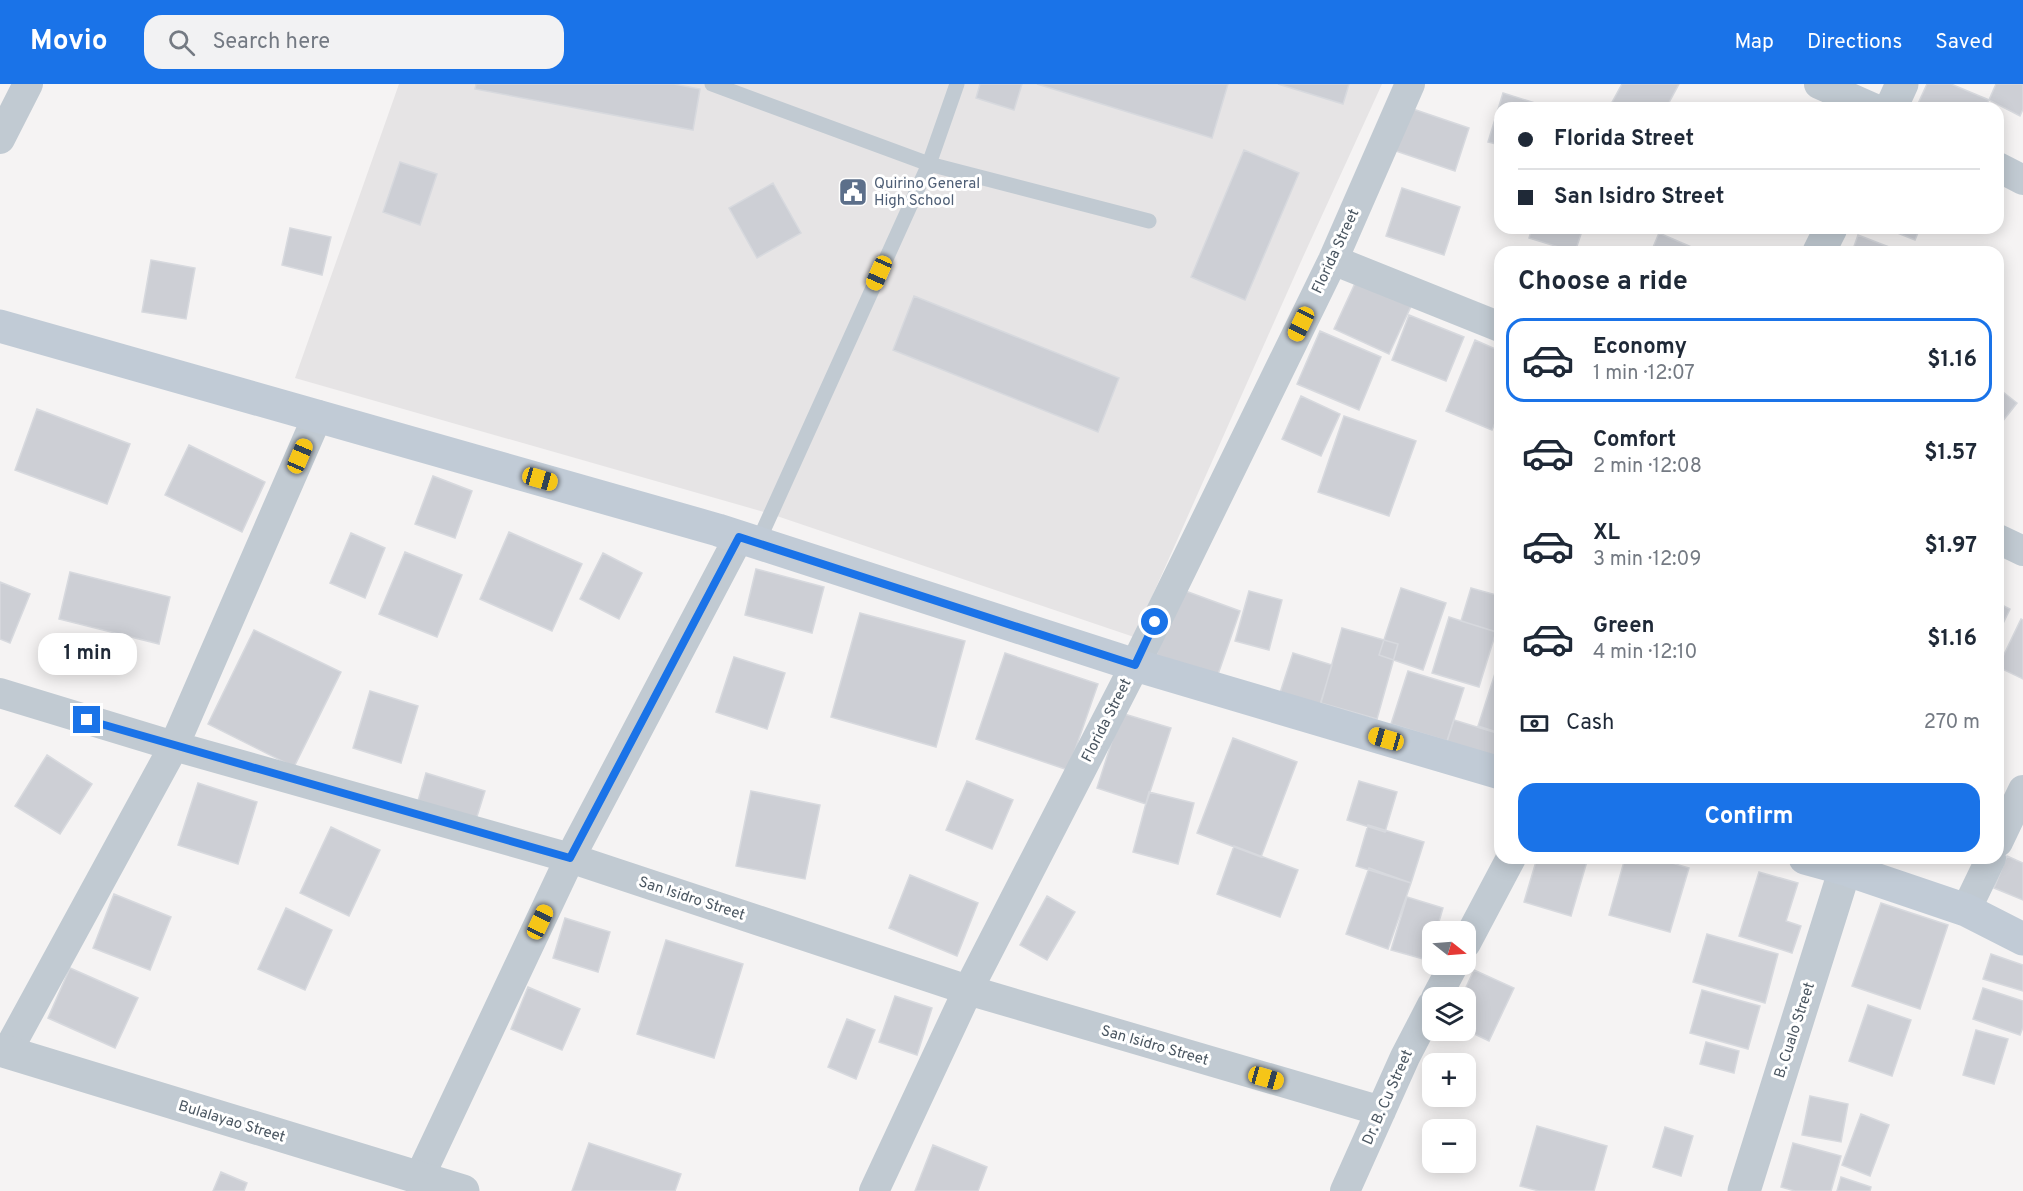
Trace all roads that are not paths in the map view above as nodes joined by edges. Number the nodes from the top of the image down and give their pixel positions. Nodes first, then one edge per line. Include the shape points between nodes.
1 (28, 84) edge
2 (712, 84) edge
3 (957, 84) edge
4 (1410, 84) edge
5 (1819, 84) edge
6 (1902, 84) edge
7 (1860, 102) edge
8 (1894, 102) edge
9 (0, 139) edge
10 (929, 164) junction
11 (2004, 170) edge
12 (2023, 180) edge
13 (1149, 220) dead end
14 (1333, 260) junction
15 (1494, 325) edge
16 (0, 326) edge
17 (318, 415) junction
18 (749, 539) junction
19 (2004, 541) edge
20 (2023, 551) edge
21 (1135, 665) junction
22 (0, 693) edge
23 (174, 746) junction
24 (1494, 771) edge
25 (2023, 790) edge
26 (2004, 830) edge
27 (570, 858) junction
28 (1508, 864) edge
29 (1827, 864) edge
30 (1987, 864) edge
31 (1845, 869) junction
32 (1966, 910) junction
33 (1476, 924) edge
34 (2023, 939) edge
35 (968, 990) junction
36 (1422, 1024) edge
37 (3, 1051) edge
38 (1381, 1112) junction
39 (419, 1178) junction
40 (463, 1191) edge
41 (874, 1191) edge
42 (1345, 1191) edge
43 (1744, 1191) edge

1 - 9 street
2 - 10 lane
3 - 10 lane
4 - 14 street, Florida Street
5 - 7 street
6 - 8 street
10 - 13 lane
10 - 18 lane
11 - 12 street
14 - 15 street
14 - 21 street, Florida Street
16 - 17 main road
17 - 18 main road
17 - 23 street
18 - 21 main road
18 - 27 street
19 - 20 street
21 - 24 main road
21 - 35 street, Florida Street
22 - 23 street, San Isidro Street
23 - 27 street, San Isidro Street
23 - 37 street
25 - 26 street
27 - 35 street, San Isidro Street
27 - 39 street
28 - 33 street
29 - 31 main road
30 - 32 street
31 - 32 main road
31 - 43 street, B. Cualo Street
32 - 34 main road
35 - 38 street, San Isidro Street
35 - 41 street, Florida Street
36 - 38 street, Dr. B. Cu Street
37 - 39 street, Bulalayao Street
38 - 42 street, Dr. B. Cu Street
39 - 40 street, Bulalayao Street

